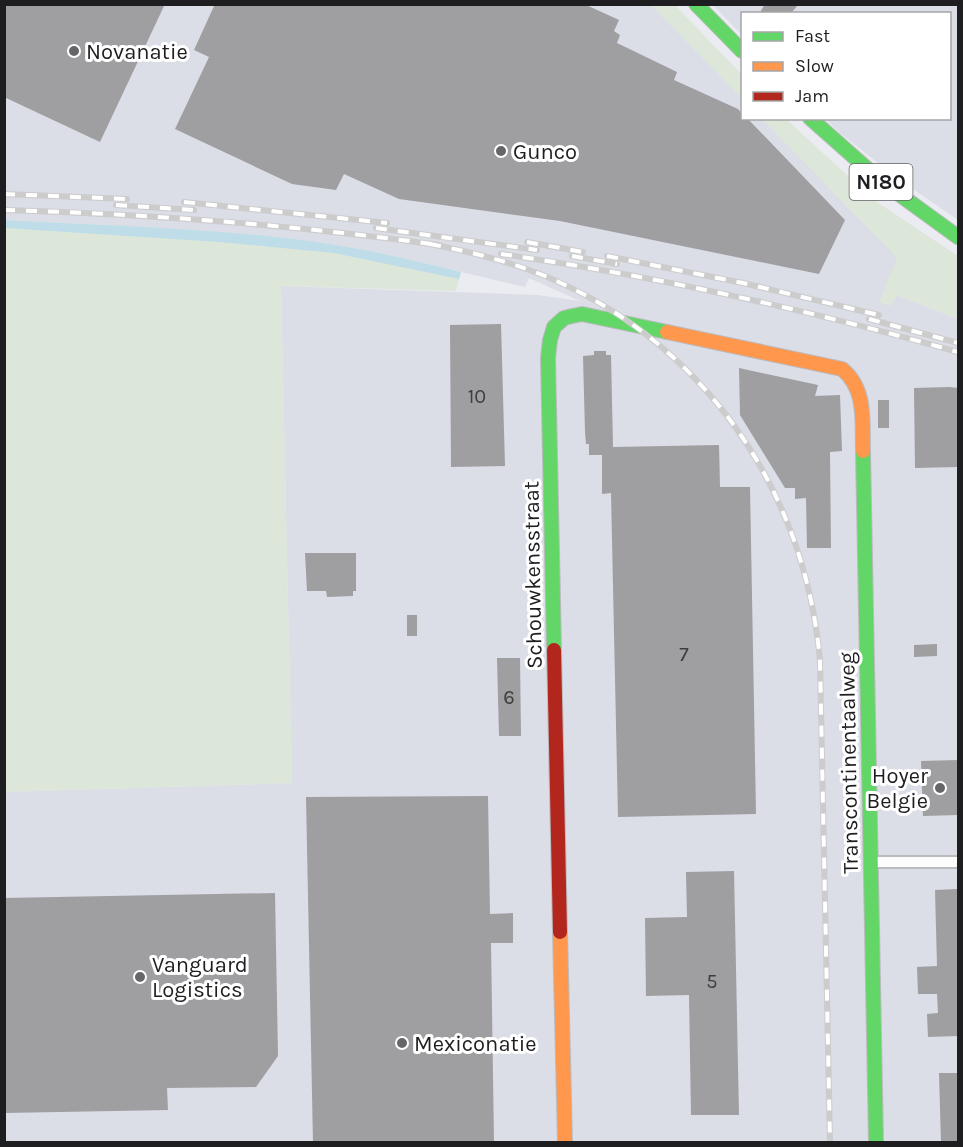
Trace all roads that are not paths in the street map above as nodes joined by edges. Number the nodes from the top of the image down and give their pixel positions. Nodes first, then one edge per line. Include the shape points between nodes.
1 (696, 4) edge
2 (741, 50) edge
3 (812, 120) edge
4 (958, 237) edge
5 (857, 384) joint
6 (871, 862) junction
7 (958, 862) edge
8 (565, 1143) edge
9 (876, 1143) edge

1 - 2 street
3 - 4 street, N180 via 895,195
5 - 6 street, Transcontinentaalweg via 862,414
5 - 8 street, Schouwkensstraat via 848,373 831,366 582,314 565,317 552,329 548,369
6 - 7 street
6 - 9 street, Transcontinentaalweg

